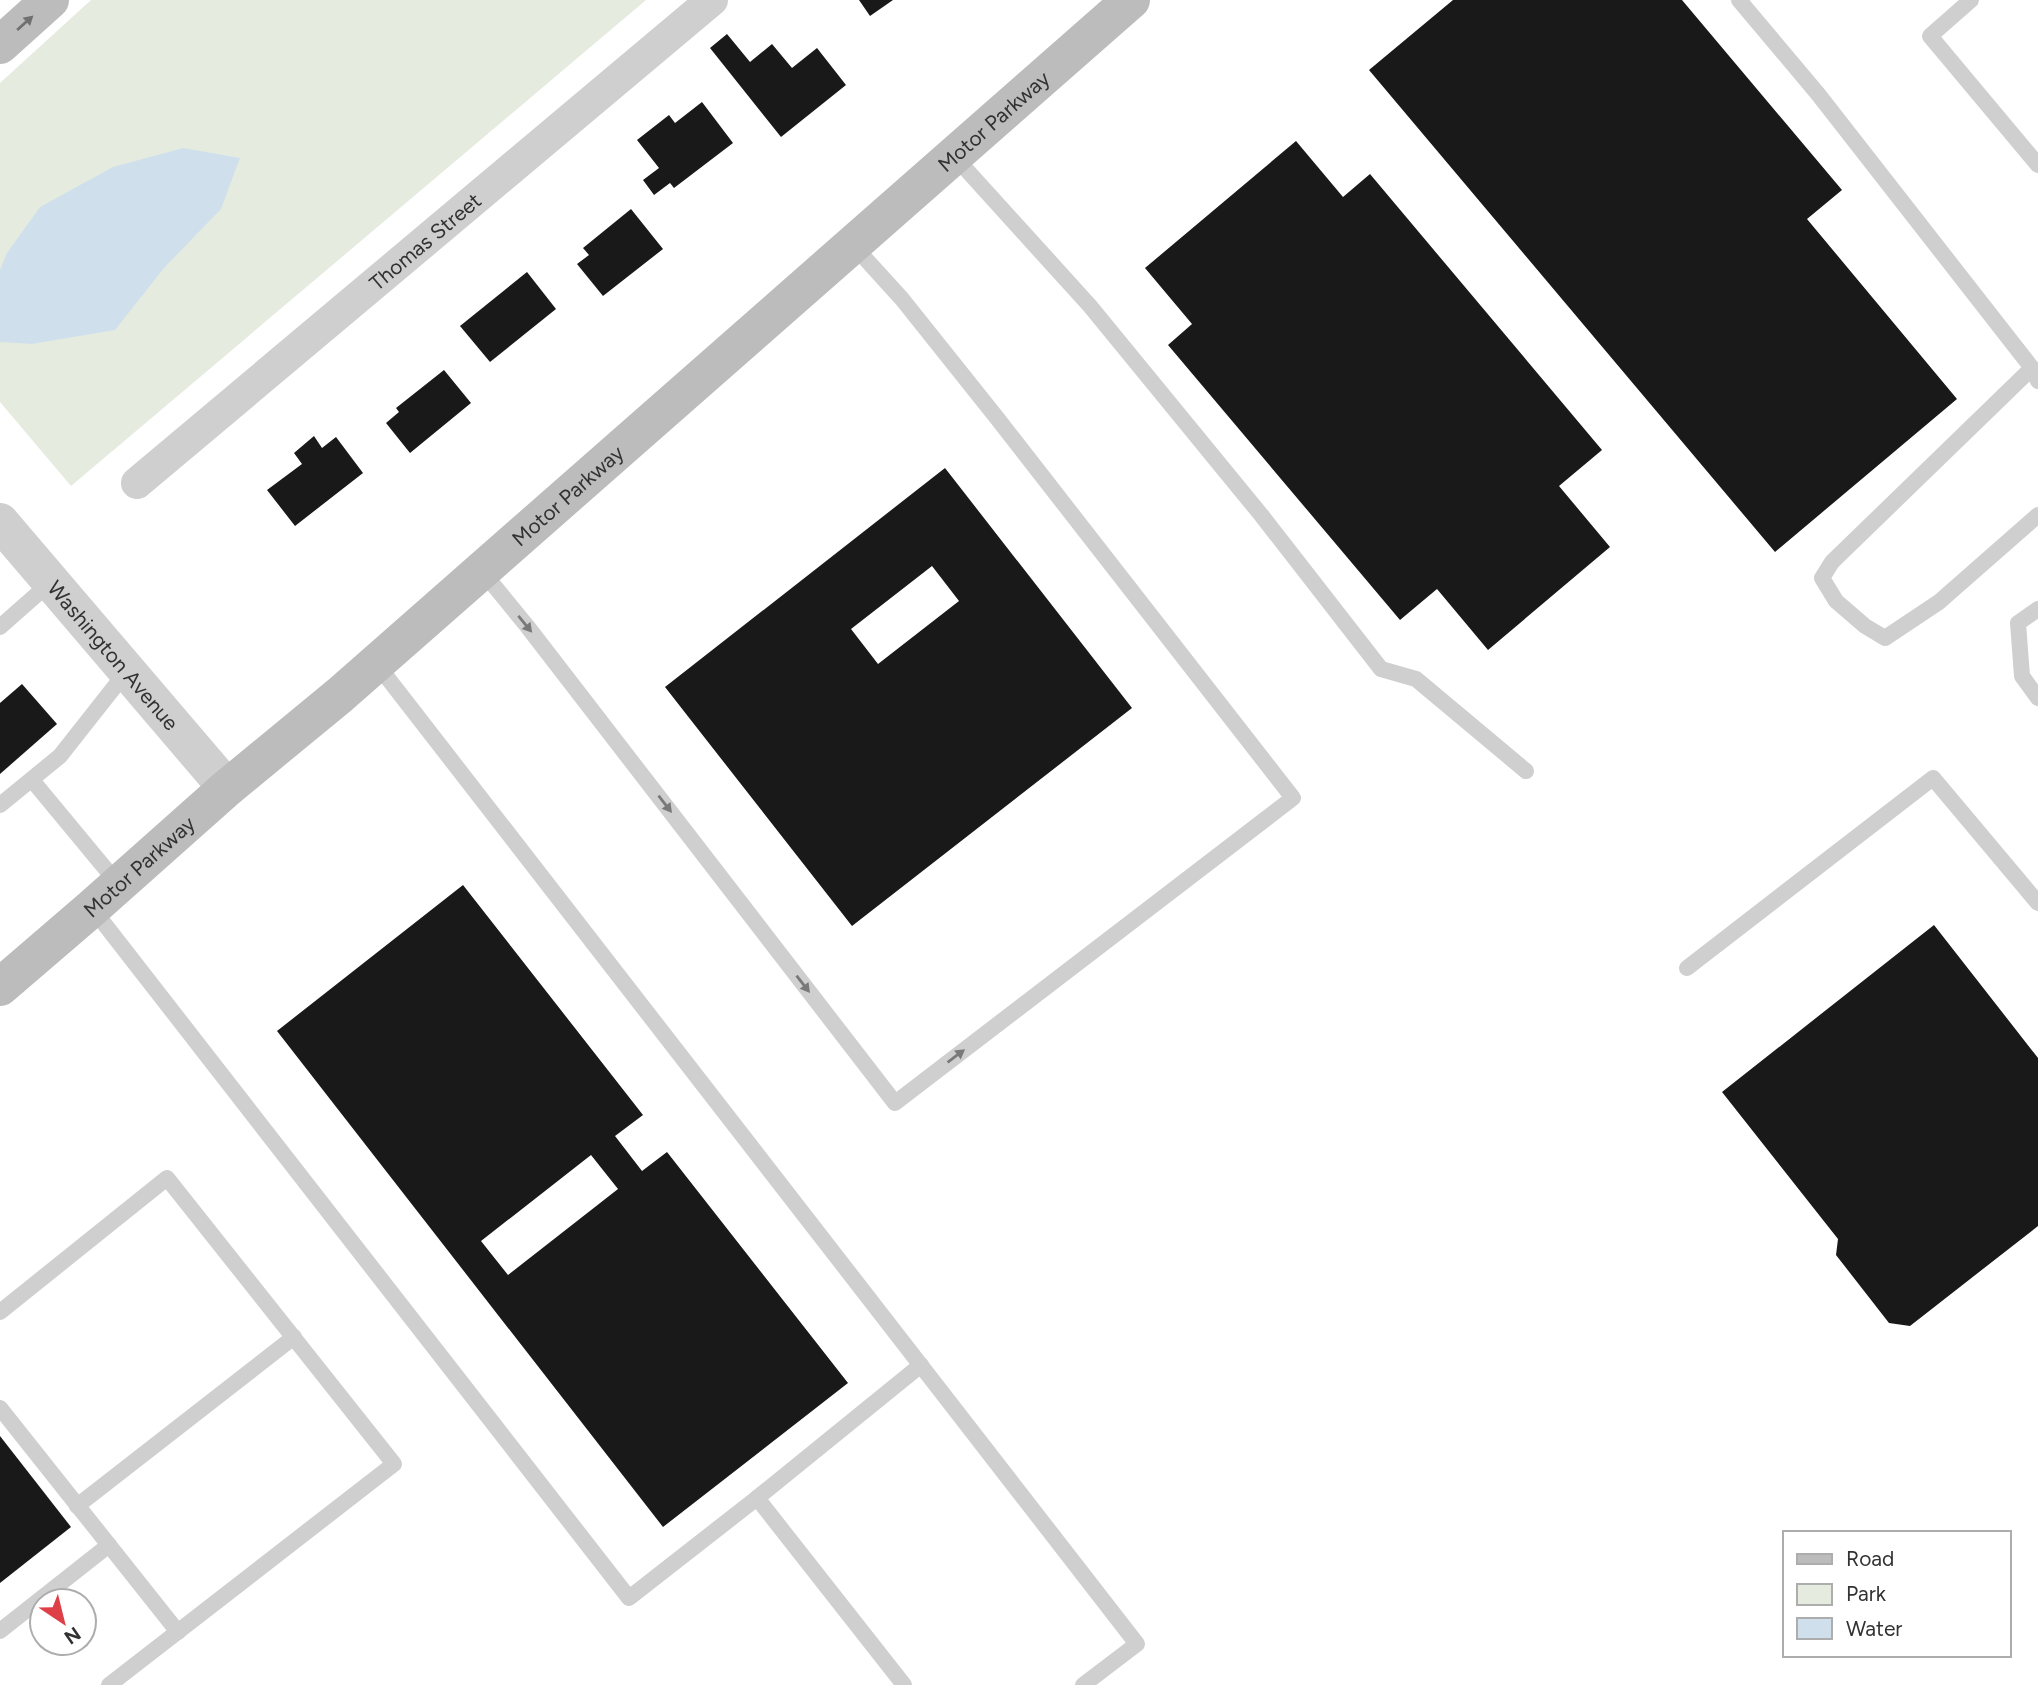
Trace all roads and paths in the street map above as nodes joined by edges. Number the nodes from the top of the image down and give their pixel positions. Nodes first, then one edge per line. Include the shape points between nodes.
1 (50, 0) edge
2 (712, 0) edge
3 (1131, 0) edge
4 (1739, 0) edge
5 (1971, 0) edge
6 (0, 45) edge
7 (954, 156) junction
8 (2038, 165) edge
9 (853, 245) junction
10 (2035, 374) edge
11 (137, 483) dead end
12 (2038, 515) edge
13 (0, 522) edge
14 (482, 571) junction
15 (51, 582) junction
16 (2038, 609) edge
17 (0, 627) edge
18 (376, 663) junction
19 (127, 670) junction
20 (2038, 698) edge
21 (1526, 771) dead end
22 (32, 780) junction
23 (227, 788) junction
24 (0, 805) edge
25 (105, 897) junction
26 (2038, 903) edge
27 (1687, 968) dead end
28 (0, 987) edge
29 (0, 1312) edge
30 (294, 1337) junction
31 (921, 1365) junction
32 (0, 1408) edge
33 (757, 1498) junction
34 (77, 1506) junction
35 (109, 1545) junction
36 (0, 1631) edge
37 (178, 1632) junction
38 (109, 1685) edge
39 (904, 1685) edge
40 (1083, 1685) edge

6 -> 1 main road
2 - 11 street, Thomas Street
3 - 7 main road, Motor Parkway
4 - 10 lane via 1818,94
5 - 8 lane via 1930,36
7 - 9 main road, Motor Parkway
7 - 21 lane via 1090,306 1381,669 1416,679
9 - 14 main road, Motor Parkway
14 -> 9 lane via 895,1103 1293,798 989,407
10 - 12 lane via 1832,562 1822,578 1836,601 1885,638 1939,603
13 - 15 street, Washington Avenue
14 - 18 main road, Motor Parkway
15 - 17 lane
15 - 19 street, Washington Avenue
16 - 20 lane via 2018,623 2022,676
18 - 23 main road, Motor Parkway
18 - 31 lane
19 - 22 lane via 60,756
19 - 23 street, Washington Avenue
22 - 24 lane
22 - 25 lane
23 - 25 main road, Motor Parkway
25 - 28 main road, Motor Parkway
25 - 33 lane via 629,1598
26 - 27 lane via 1933,778
29 - 30 lane via 167,1178
30 - 34 lane
30 - 37 lane via 394,1464
31 - 33 lane
31 - 40 lane via 1137,1644
32 - 34 lane
33 - 39 lane
34 - 35 lane
35 - 36 lane
35 - 37 lane
37 - 38 lane

